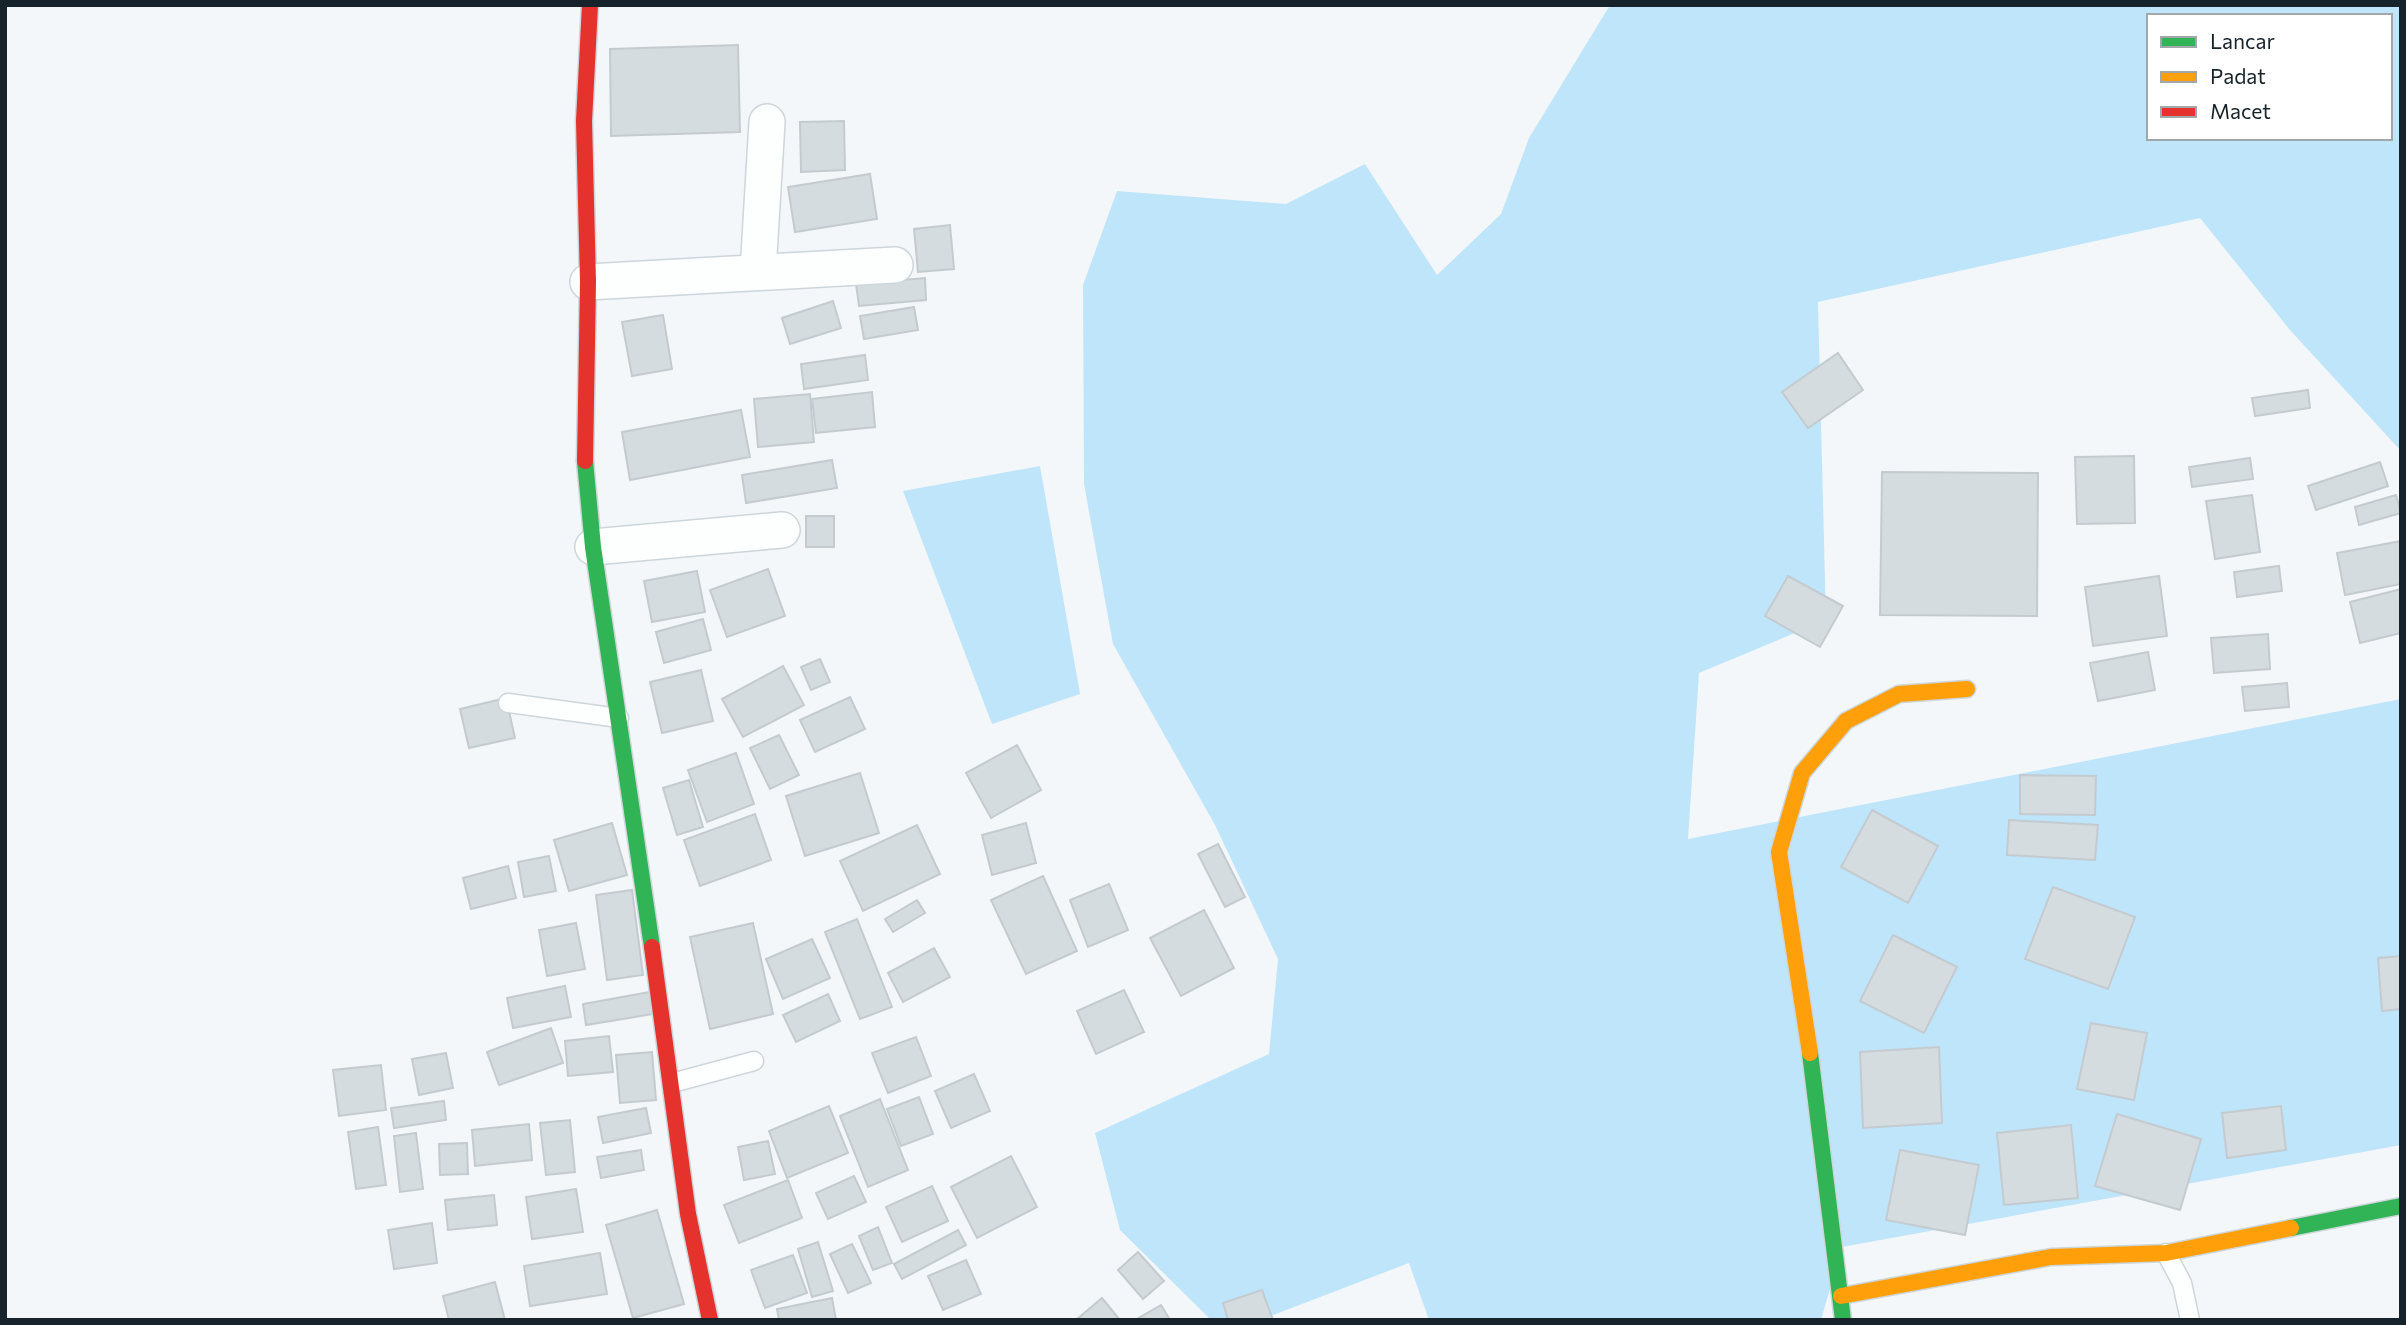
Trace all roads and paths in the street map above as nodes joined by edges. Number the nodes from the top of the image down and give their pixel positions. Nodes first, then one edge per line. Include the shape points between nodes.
1 (590, 5) edge
2 (766, 122) dead end
3 (895, 265) dead end
4 (758, 272) junction
5 (587, 282) junction
6 (782, 530) dead end
7 (593, 547) junction
8 (1967, 689) dead end
9 (508, 703) dead end
10 (619, 718) junction
11 (754, 1061) dead end
12 (672, 1083) junction
13 (2401, 1206) edge
14 (2166, 1253) junction
15 (1842, 1296) junction
16 (710, 1320) edge
17 (1843, 1320) edge
18 (2190, 1320) edge

1 - 5 street via 584,121
2 - 4 street
3 - 4 street
4 - 5 street
5 - 7 street via 584,452
6 - 7 street
7 - 10 street
8 - 15 street via 1899,694 1846,721 1802,773 1779,852 1805,1010
9 - 10 lane
10 - 12 street
11 - 12 lane
12 - 16 street via 688,1214
13 - 14 street
14 - 15 street via 2051,1257
14 - 18 lane via 2182,1283
15 - 17 street

